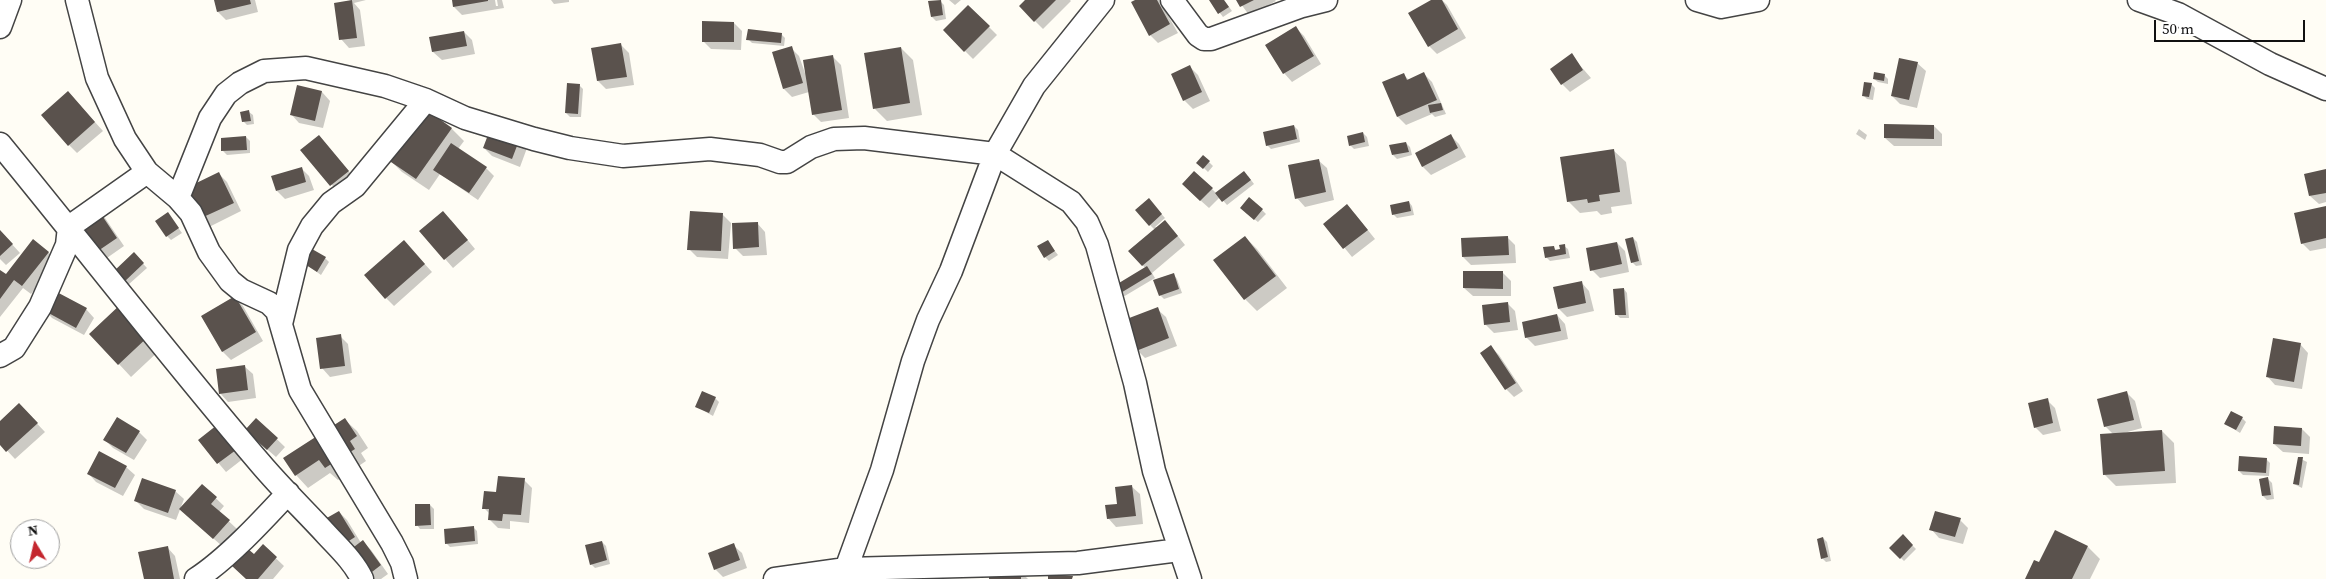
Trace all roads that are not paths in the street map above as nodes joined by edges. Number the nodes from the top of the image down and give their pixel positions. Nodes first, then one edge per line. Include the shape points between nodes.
1 (10, 0) edge
2 (77, 0) edge
3 (1103, 0) edge
4 (1172, 0) edge
5 (1326, 0) edge
6 (1697, 0) edge
7 (1758, 0) edge
8 (2146, 1) edge
9 (0, 27) edge
10 (2326, 89) edge
11 (426, 100) junction
12 (0, 144) edge
13 (995, 154) junction
14 (147, 172) junction
15 (178, 198) junction
16 (69, 227) junction
17 (281, 324) junction
18 (0, 356) edge
19 (288, 493) junction
20 (1179, 550) junction
21 (846, 569) junction
22 (196, 579) edge
23 (362, 579) edge
24 (406, 579) edge
25 (775, 579) edge
26 (1190, 579) edge

1 - 9 street
2 - 14 street via 97,78 125,139
3 - 13 street via 1034,86
4 - 5 street via 1198,35 1211,39
6 - 7 street via 1721,7
8 - 10 street
11 - 13 street via 465,118 534,139 624,156 710,149 787,162 811,148 834,140 864,138
11 - 15 street via 385,86 306,68 264,71 226,94 210,118
11 - 17 street via 355,186 331,204 312,226 299,250
12 - 16 street
13 - 20 street via 1071,202 1087,222 1097,245 1135,383 1154,471
13 - 21 street via 951,271 912,361 882,470
14 - 15 street
14 - 16 street
15 - 17 street via 191,213 208,252 230,281 269,303 277,311
16 - 18 street via 67,245 40,307 14,348
16 - 19 street via 189,378
17 - 24 street via 300,390 392,543
19 - 22 street via 245,538
19 - 23 street via 342,551
20 - 21 street via 1078,563
20 - 26 street
21 - 25 street

